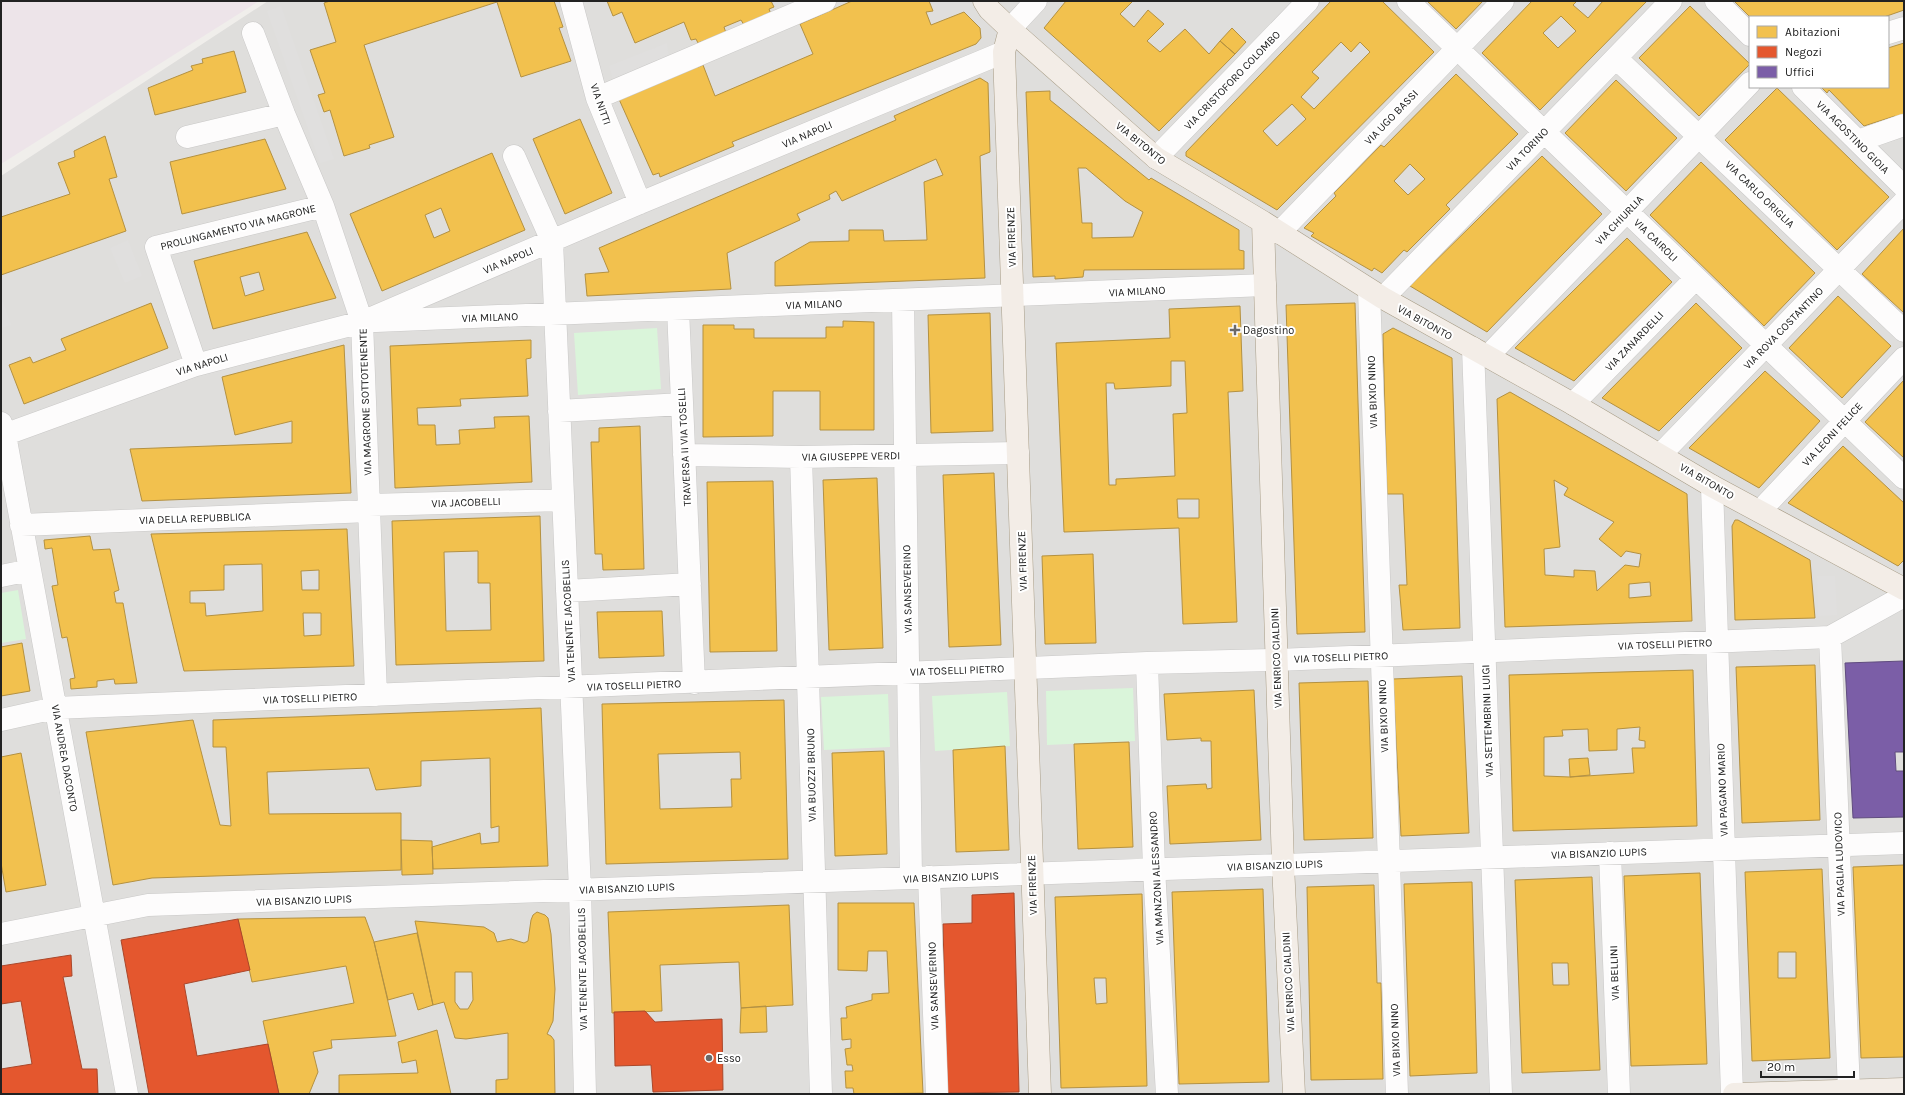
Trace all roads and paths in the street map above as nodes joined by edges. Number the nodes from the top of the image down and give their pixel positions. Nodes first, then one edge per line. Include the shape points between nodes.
1 (571, 1) edge
2 (825, 1) edge
3 (984, 1) edge
4 (1036, 1) edge
5 (1308, 1) edge
6 (1408, 1) edge
7 (1503, 1) edge
8 (1671, 1) edge
9 (1716, 1) edge
10 (1904, 28) edge
11 (1010, 29) junction
12 (254, 33) dead end
13 (1889, 33) edge
14 (1749, 34) edge
15 (1458, 48) junction
16 (1004, 52) junction
17 (1616, 58) junction
18 (1749, 84) edge
19 (1804, 88) edge
20 (597, 98) junction
21 (284, 114) junction
22 (1904, 125) edge
23 (1544, 132) junction
24 (1699, 136) junction
25 (187, 137) dead end
26 (1858, 141) junction
27 (514, 156) dead end
28 (1156, 158) junction
29 (1904, 186) edge
30 (1904, 202) edge
31 (640, 204) junction
32 (323, 206) junction
33 (1627, 212) junction
34 (1271, 227) junction
35 (552, 241) junction
36 (1839, 269) junction
37 (1696, 278) junction
38 (1265, 285) junction
39 (1376, 294) junction
40 (1012, 297) junction
41 (903, 300) junction
42 (678, 309) junction
43 (555, 314) junction
44 (362, 322) junction
45 (1904, 330) edge
46 (1766, 345) junction
47 (1480, 352) junction
48 (1904, 358) edge
49 (196, 364) junction
50 (682, 404) junction
51 (1573, 404) junction
52 (559, 411) junction
53 (1844, 421) junction
54 (2, 431) edge
55 (1018, 452) junction
56 (1661, 454) junction
57 (684, 455) junction
58 (905, 455) junction
59 (801, 457) junction
60 (1904, 478) edge
61 (1712, 486) junction
62 (563, 500) junction
63 (369, 508) junction
64 (1760, 511) junction
65 (22, 525) junction
66 (30, 570) junction
67 (1, 576) edge
68 (690, 584) junction
69 (1904, 589) edge
70 (567, 591) junction
71 (1904, 596) edge
72 (1830, 637) junction
73 (1717, 642) junction
74 (1484, 652) junction
75 (1381, 656) junction
76 (1276, 660) junction
77 (1147, 663) junction
78 (1025, 668) junction
79 (909, 672) junction
80 (809, 678) junction
81 (694, 683) junction
82 (571, 688) junction
83 (376, 695) junction
84 (55, 708) junction
85 (1, 720) edge
86 (1904, 843) edge
87 (1839, 845) junction
88 (1724, 849) junction
89 (1610, 853) junction
90 (1492, 857) junction
91 (1388, 862) junction
92 (1283, 865) junction
93 (1154, 869) junction
94 (1032, 874) junction
95 (920, 878) junction
96 (814, 881) junction
97 (580, 890) junction
98 (94, 916) junction
99 (1, 934) edge
100 (1904, 1089) edge
101 (1849, 1090) junction
102 (127, 1094) edge
103 (585, 1094) edge
104 (821, 1094) edge
105 (937, 1094) edge
106 (1040, 1094) edge
107 (1167, 1094) edge
108 (1294, 1094) edge
109 (1397, 1094) edge
110 (1501, 1094) edge
111 (1619, 1094) edge
112 (1733, 1094) edge

1 - 20 street, VIA NITTI
2 - 20 street
3 - 11 main road, VIA BITONTO
4 - 11 street
5 - 28 street, VIA CRISTOFORO COLOMBO
6 - 15 street, VIA CAIROLI
7 - 15 street, VIA UGO BASSI
8 - 17 street, VIA TORINO
9 - 14 street
10 - 13 street
11 - 16 main road, VIA FIRENZE
11 - 28 main road, VIA BITONTO
12 - 21 street, VIA MAGRONE SOTTOTENENTE
15 - 23 street, VIA CAIROLI
15 - 34 street, VIA UGO BASSI
16 - 31 street, VIA NAPOLI
16 - 40 main road, VIA FIRENZE
17 - 23 street, VIA TORINO
17 - 24 street, VIA CARLO ORIGLIA
18 - 24 street, VIA CHIURLIA
19 - 26 street, VIA AGOSTINO GIOIA
20 - 31 street, VIA NITTI
21 - 25 street
21 - 32 street, VIA MAGRONE SOTTOTENENTE
22 - 26 street
23 - 33 street, VIA CAIROLI
23 - 39 street, VIA TORINO
24 - 33 street, VIA CHIURLIA
24 - 36 street, VIA CARLO ORIGLIA
26 - 29 street, VIA AGOSTINO GIOIA
27 - 35 street, VIA TENENTE JACOBELLIS
28 - 34 main road, VIA BITONTO
30 - 36 street, VIA ROVA COSTANTINO
31 - 35 street, VIA NAPOLI
32 - 44 street, VIA MAGRONE SOTTOTENENTE
32 - 49 street, PROLUNGAMENTO VIA MAGRONE via 156,247
33 - 37 street, VIA CAIROLI
33 - 47 street, VIA CHIURLIA
34 - 38 main road, VIA ENRICO CIALDINI
34 - 39 main road, VIA BITONTO
35 - 43 street, VIA TENENTE JACOBELLIS
35 - 44 street, VIA NAPOLI
36 - 45 street, VIA CARLO ORIGLIA
36 - 46 street, VIA ROVA COSTANTINO
37 - 46 street, VIA CAIROLI
37 - 51 street, VIA ZANARDELLI
38 - 40 street, VIA MILANO
38 - 76 main road, VIA ENRICO CIALDINI
39 - 47 main road, VIA BITONTO
39 - 75 street, VIA BIXIO NINO
40 - 41 street, VIA MILANO
40 - 55 main road, VIA FIRENZE
41 - 42 street, VIA MILANO
41 - 58 street, VIA SANSEVERINO
42 - 43 street, VIA MILANO
42 - 50 street, TRAVERSA II VIA TOSELLI
43 - 44 street, VIA MILANO
43 - 52 street, VIA TENENTE JACOBELLIS
44 - 49 street, VIA NAPOLI
44 - 63 street, VIA MAGRONE SOTTOTENENTE
46 - 53 street, VIA CAIROLI
46 - 56 street, VIA ROVA COSTANTINO
47 - 51 main road, VIA BITONTO
47 - 74 street, VIA SETTEMBRINI LUIGI
48 - 53 street, VIA LEONI FELICE
49 - 54 street, VIA NAPOLI
50 - 52 street
50 - 57 street, TRAVERSA II VIA TOSELLI
51 - 56 main road, VIA BITONTO
52 - 62 street, VIA TENENTE JACOBELLIS
53 - 60 street, VIA CAIROLI
53 - 64 street, VIA LEONI FELICE
54 - 65 street, VIA ANDREA DACONTO
55 - 58 street, VIA GIUSEPPE VERDI
55 - 78 main road, VIA FIRENZE
56 - 61 main road, VIA BITONTO
57 - 59 street, VIA GIUSEPPE VERDI
57 - 68 street, TRAVERSA II VIA TOSELLI
58 - 59 street, VIA GIUSEPPE VERDI
58 - 79 street, VIA SANSEVERINO
59 - 80 street, VIA BUOZZI BRUNO
61 - 64 main road, VIA BITONTO
61 - 73 street, VIA PAGANO MARIO
62 - 63 street, VIA JACOBELLI
62 - 70 street, VIA TENENTE JACOBELLIS
63 - 65 street, VIA DELLA REPUBBLICA
63 - 83 street, VIA MAGRONE SOTTOTENENTE
64 - 69 main road, VIA BITONTO
65 - 66 street, VIA ANDREA DACONTO
66 - 67 street
66 - 84 street, VIA ANDREA DACONTO
68 - 70 street
68 - 81 street, TRAVERSA II VIA TOSELLI
70 - 82 street, VIA TENENTE JACOBELLIS
71 - 72 street, VIA TOSELLI PIETRO
72 - 73 street, VIA TOSELLI PIETRO
72 - 87 street, VIA PAGLIA LUDOVICO
73 - 74 street, VIA TOSELLI PIETRO
73 - 88 street, VIA PAGANO MARIO
74 - 75 street, VIA TOSELLI PIETRO
74 - 90 street, VIA SETTEMBRINI LUIGI
75 - 76 street, VIA TOSELLI PIETRO
75 - 91 street, VIA BIXIO NINO
76 - 77 street, VIA TOSELLI PIETRO
76 - 92 main road, VIA ENRICO CIALDINI
77 - 78 street, VIA TOSELLI PIETRO
77 - 93 street, VIA MANZONI ALESSANDRO
78 - 79 street, VIA TOSELLI PIETRO
78 - 94 main road, VIA FIRENZE
79 - 80 street, VIA TOSELLI PIETRO
79 - 95 street, VIA SANSEVERINO
80 - 81 street, VIA TOSELLI PIETRO
80 - 96 street, VIA BUOZZI BRUNO
81 - 82 street, VIA TOSELLI PIETRO
82 - 83 street, VIA TOSELLI PIETRO
82 - 97 street, VIA TENENTE JACOBELLIS
83 - 84 street, VIA TOSELLI PIETRO
84 - 85 street, VIA TOSELLI PIETRO
84 - 98 street, VIA ANDREA DACONTO
86 - 87 street, VIA BISANZIO LUPIS
87 - 88 street, VIA BISANZIO LUPIS
87 - 101 street, VIA PAGLIA LUDOVICO
88 - 89 street, VIA BISANZIO LUPIS
88 - 112 street, VIA PAGANO MARIO
89 - 90 street, VIA BISANZIO LUPIS
89 - 111 street, VIA BELLINI
90 - 91 street, VIA BISANZIO LUPIS
90 - 110 street, VIA SETTEMBRINI LUIGI
91 - 92 street, VIA BISANZIO LUPIS
91 - 109 street, VIA BIXIO NINO
92 - 93 street, VIA BISANZIO LUPIS
92 - 108 main road, VIA ENRICO CIALDINI
93 - 94 street, VIA BISANZIO LUPIS
93 - 107 street, VIA MANZONI ALESSANDRO
94 - 95 street, VIA BISANZIO LUPIS
94 - 106 main road, VIA FIRENZE
95 - 96 street, VIA BISANZIO LUPIS
95 - 105 street, VIA SANSEVERINO
96 - 97 street, VIA BISANZIO LUPIS
96 - 104 street, VIA BUOZZI BRUNO
97 - 98 street, VIA BISANZIO LUPIS via 148,905
97 - 103 street, VIA TENENTE JACOBELLIS
98 - 99 street, VIA BISANZIO LUPIS
98 - 102 street, VIA ANDREA DACONTO
100 - 101 main road
101 - 112 main road

